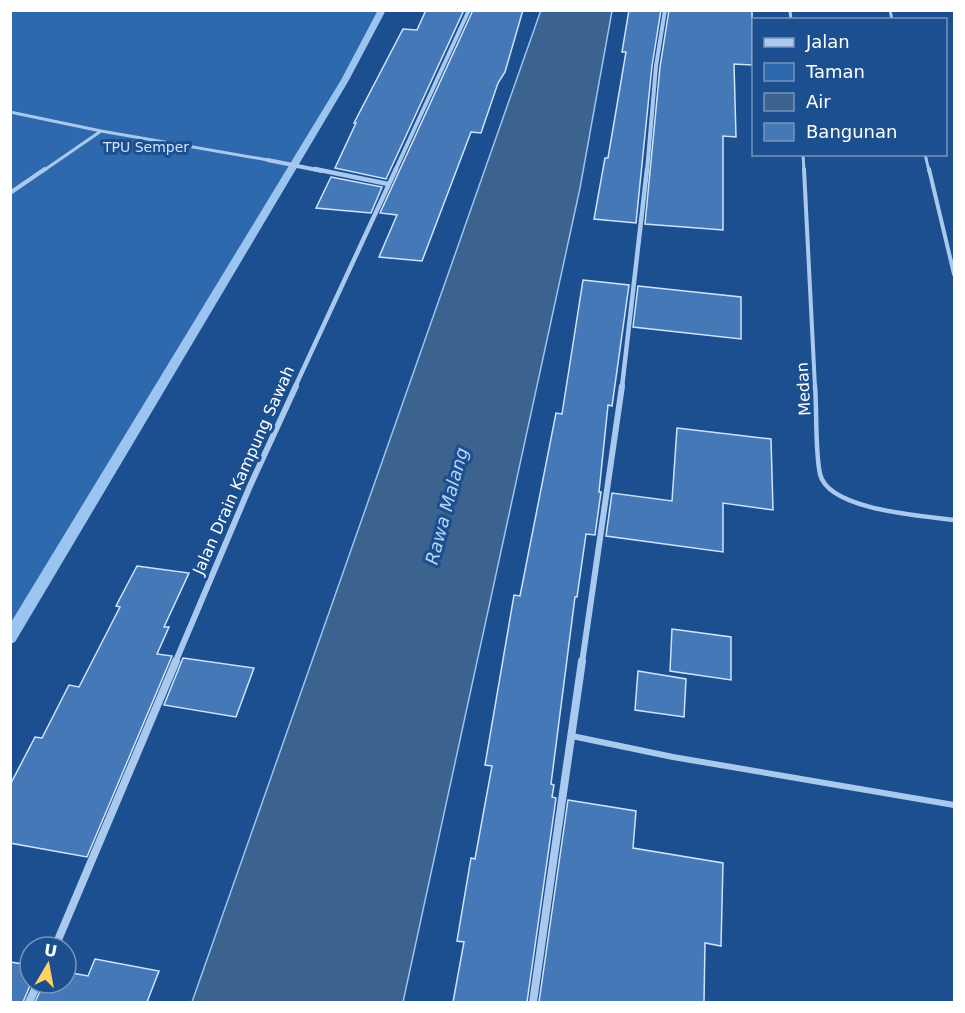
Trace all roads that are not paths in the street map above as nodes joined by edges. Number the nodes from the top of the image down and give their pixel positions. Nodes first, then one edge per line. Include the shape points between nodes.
1 (469, 10) edge
2 (665, 10) edge
3 (10, 112) edge
4 (101, 131) junction
5 (803, 156) edge
6 (925, 156) edge
7 (268, 160) joint
8 (388, 183) junction
9 (10, 193) edge
10 (954, 274) edge
11 (954, 520) edge
12 (572, 736) junction
13 (954, 805) edge
14 (61, 935) edge
15 (533, 1002) edge

1 - 8 street, Jalan Drain Kampung Sawah
2 - 12 street via 626,360
3 - 4 lane
4 - 7 lane
4 - 9 lane
5 - 11 lane, Medan via 820,476 836,495 870,508
6 - 10 lane
7 - 8 street
8 - 14 street, Jalan Drain Kampung Sawah via 250,486
12 - 13 lane
12 - 15 street

